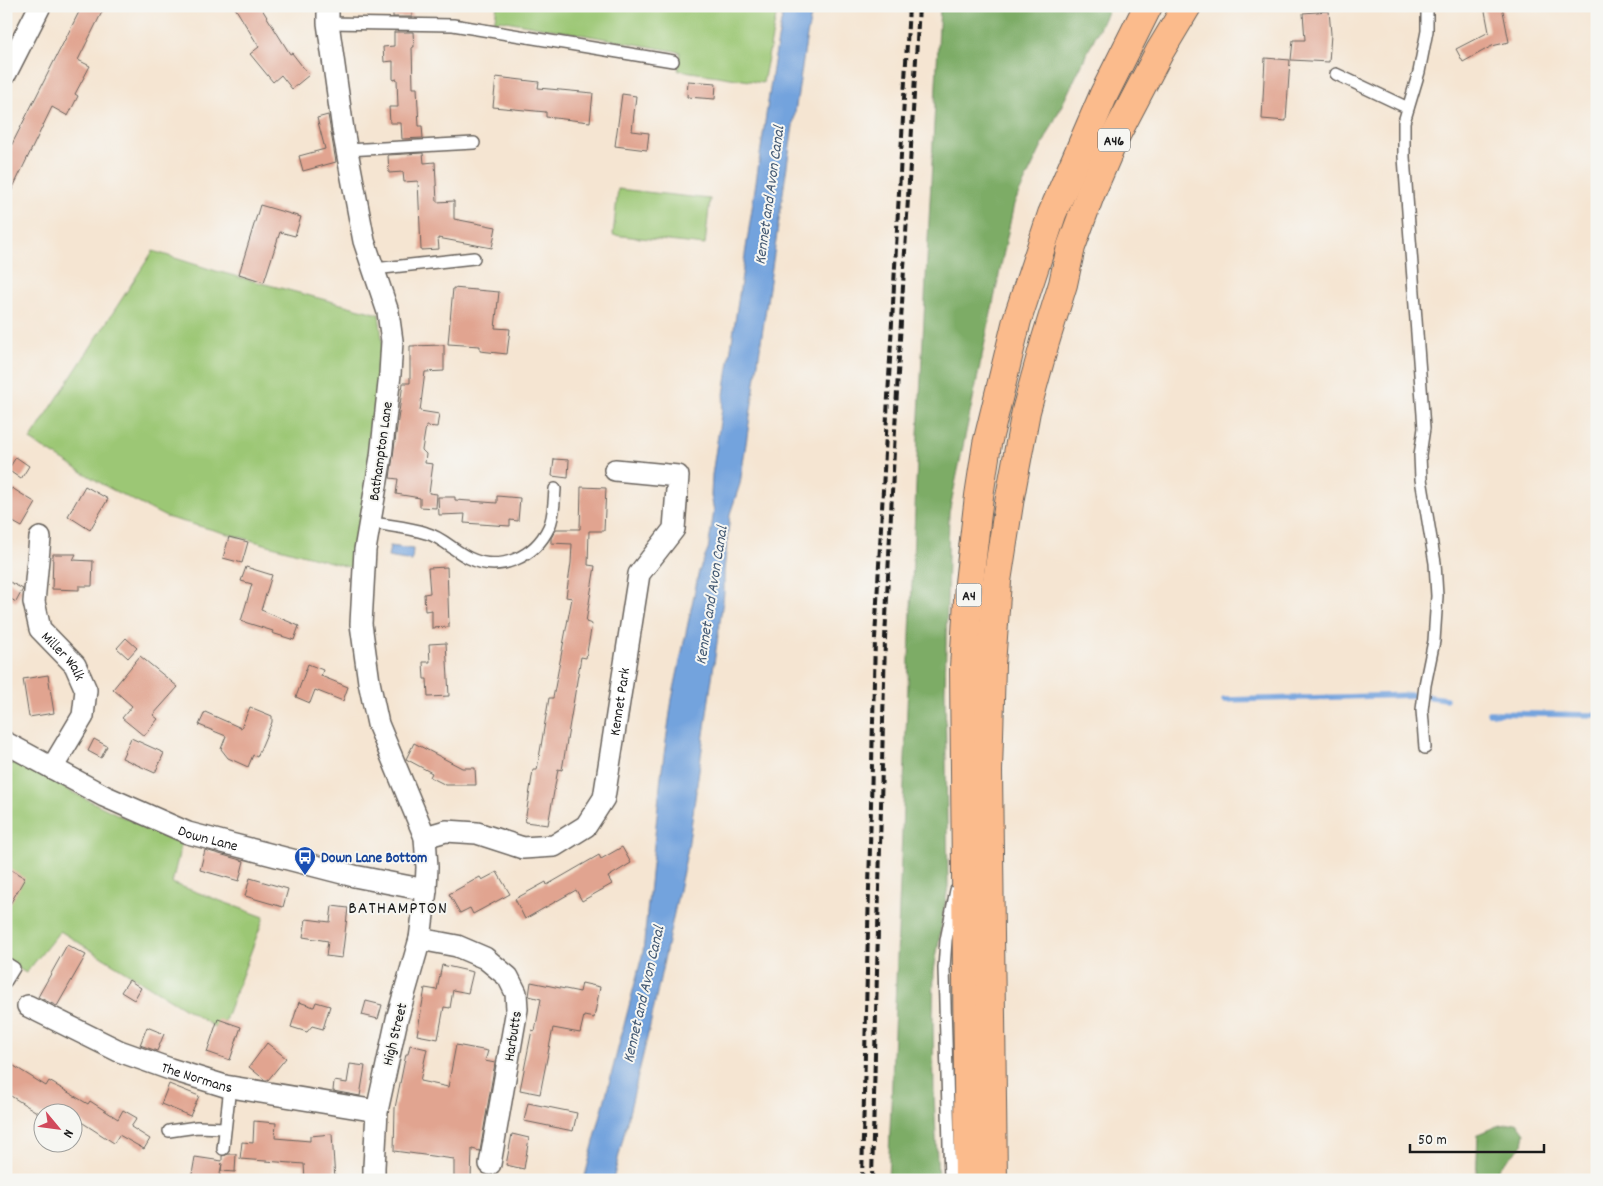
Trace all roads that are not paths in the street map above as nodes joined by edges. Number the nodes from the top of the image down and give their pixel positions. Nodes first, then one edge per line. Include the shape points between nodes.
1 (40, 6) edge
2 (1149, 6) edge
3 (1187, 6) edge
4 (1204, 6) edge
5 (1427, 6) edge
6 (328, 14) edge
7 (673, 61) dead end
8 (6, 73) edge
9 (1336, 74) dead end
10 (1408, 108) junction
11 (474, 143) dead end
12 (347, 150) junction
13 (474, 258) dead end
14 (374, 269) junction
15 (1063, 284) junction
16 (615, 470) dead end
17 (555, 489) dead end
18 (370, 522) junction
19 (40, 538) dead end
20 (6, 743) edge
21 (1426, 748) dead end
22 (52, 768) junction
23 (426, 838) junction
24 (965, 848) junction
25 (426, 890) junction
26 (420, 939) junction
27 (6, 963) edge
28 (6, 981) edge
29 (28, 1006) dead end
30 (230, 1087) junction
31 (377, 1111) junction
32 (225, 1128) junction
33 (169, 1131) dead end
34 (223, 1149) dead end
35 (490, 1164) dead end
36 (374, 1180) edge
37 (950, 1180) edge
38 (969, 1180) edge
39 (993, 1180) edge

1 - 8 street
2 - 24 highway, A4 via 1104,94 1052,214 1017,320 987,444 969,583 965,658
3 - 15 highway, A46 via 1115,137 1070,247
4 - 15 highway via 1147,98
5 - 10 lane via 1427,30
6 - 7 lane via 453,25
6 - 12 street, Bathampton Lane
9 - 10 lane
10 - 21 lane via 1404,122 1404,157 1424,428 1421,479 1437,596 1434,641 1422,710
11 - 12 lane
12 - 14 street, Bathampton Lane via 364,241
13 - 14 lane
14 - 18 street, Bathampton Lane via 388,312 392,341 381,457
15 - 39 highway, A4 via 1026,411 996,591 988,771
16 - 23 street, Kennet Park via 678,476 674,529 639,574 604,798 586,826 554,846 524,848 477,832 446,831
17 - 18 lane via 550,526 542,538 515,561 502,564 468,558 427,533
18 - 23 street, Bathampton Lane via 365,550 361,624 369,682 378,724
19 - 22 street, Miller Walk via 34,602 40,629 75,665 86,690 83,716
20 - 22 street, Down Lane
22 - 25 street, Down Lane via 104,796 188,833 354,876
23 - 25 street, Bathampton Lane
24 - 37 lane via 952,904 944,968
24 - 38 highway, A4
25 - 26 street, High Street
26 - 31 street, High Street via 397,1018
26 - 35 street, Harbutts via 457,946 485,958 508,976 516,993 517,1010
27 - 28 lane via 14,968
29 - 30 street, The Normans via 119,1051
30 - 31 street, The Normans
30 - 32 lane
31 - 36 street, High Street
32 - 33 lane
32 - 34 lane

